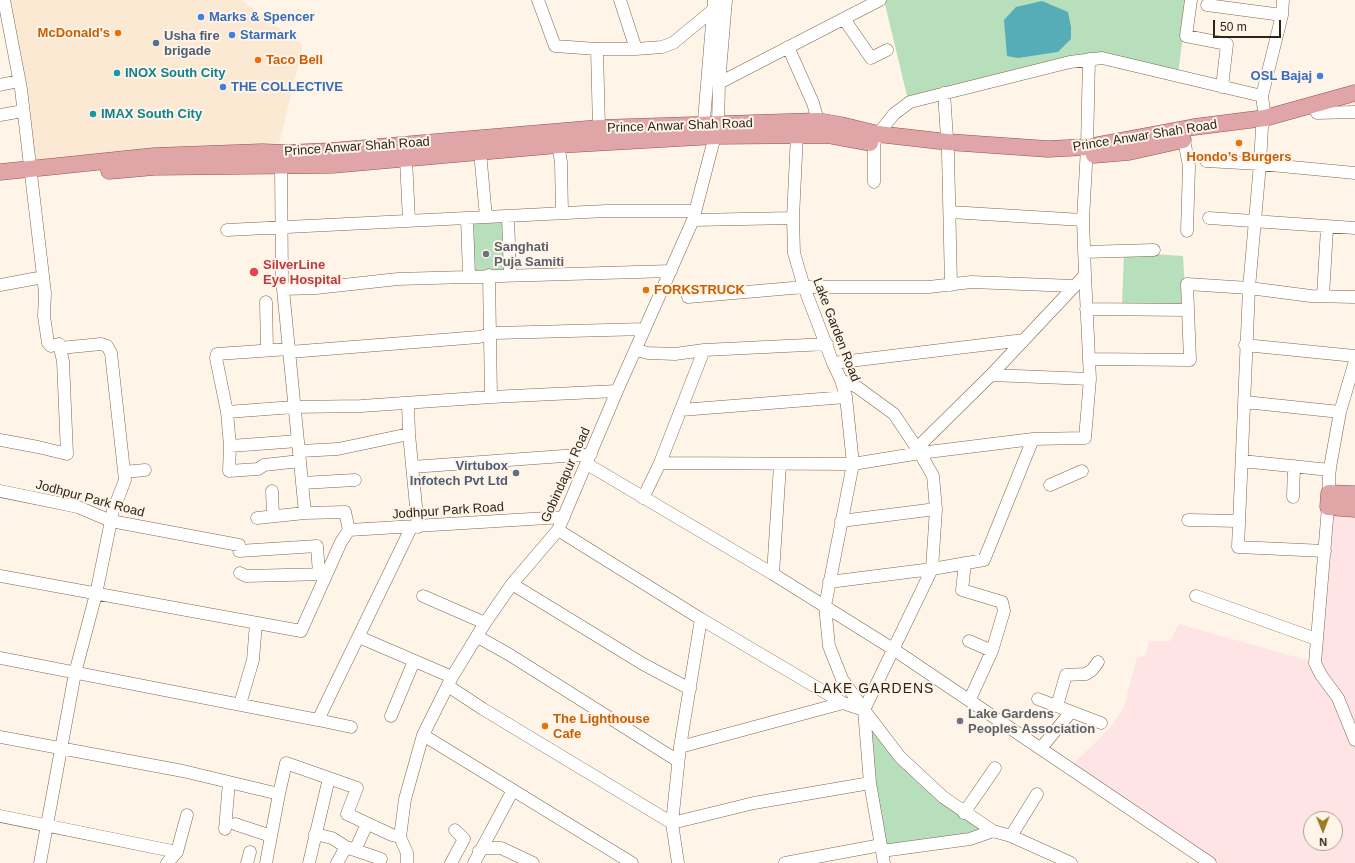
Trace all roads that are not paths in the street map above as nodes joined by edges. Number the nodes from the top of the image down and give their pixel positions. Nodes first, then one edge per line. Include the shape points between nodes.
1 (4, 0) edge
2 (538, 0) edge
3 (620, 0) edge
4 (726, 0) edge
5 (880, 0) edge
6 (1191, 0) edge
7 (1283, 0) edge
8 (1207, 5) dead end
9 (713, 6) edge
10 (1282, 15) junction
11 (844, 19) junction
12 (788, 48) junction
13 (597, 49) junction
14 (636, 49) junction
15 (887, 50) dead end
16 (1089, 59) junction
17 (19, 81) junction
18 (719, 83) junction
19 (0, 84) edge
20 (1222, 87) junction
21 (944, 93) junction
22 (1355, 94) edge
23 (1262, 96) junction
24 (1355, 104) edge
25 (23, 111) junction
26 (1355, 112) edge
27 (1317, 113) junction
28 (0, 115) edge
29 (818, 121) junction
30 (1263, 123) junction
31 (599, 128) junction
32 (710, 131) junction
33 (797, 134) junction
34 (876, 139) junction
35 (1184, 140) junction
36 (510, 142) junction
37 (558, 145) junction
38 (948, 148) junction
39 (1087, 151) junction
40 (480, 152) junction
41 (406, 159) junction
42 (1206, 161) dead end
43 (1260, 164) junction
44 (281, 166) junction
45 (0, 172) edge
46 (1355, 173) edge
47 (31, 174) junction
48 (874, 182) dead end
49 (0, 183) edge
50 (950, 212) junction
51 (562, 213) junction
52 (508, 216) junction
53 (694, 216) junction
54 (486, 217) junction
55 (467, 218) junction
56 (793, 218) junction
57 (1209, 218) dead end
58 (1083, 220) junction
59 (409, 221) junction
60 (1255, 221) junction
61 (280, 228) junction
62 (1328, 228) junction
63 (1355, 228) edge
64 (227, 230) dead end
65 (1187, 231) dead end
66 (1154, 250) dead end
67 (1084, 252) junction
68 (672, 271) junction
69 (510, 275) junction
70 (1085, 275) junction
71 (469, 276) junction
72 (489, 276) junction
73 (43, 277) junction
74 (0, 285) edge
75 (951, 285) junction
76 (1074, 286) junction
77 (804, 287) junction
78 (1249, 288) junction
79 (283, 289) junction
80 (1323, 296) junction
81 (688, 297) dead end
82 (1355, 297) edge
83 (266, 302) dead end
84 (1086, 309) junction
85 (1188, 310) junction
86 (646, 329) junction
87 (489, 335) junction
88 (1024, 340) junction
89 (59, 344) junction
90 (827, 344) junction
91 (1245, 345) junction
92 (267, 350) junction
93 (289, 350) junction
94 (636, 350) junction
95 (704, 350) junction
96 (1355, 356) edge
97 (1089, 358) junction
98 (1355, 361) edge
99 (833, 363) junction
100 (991, 374) junction
101 (1090, 379) junction
102 (841, 380) junction
103 (617, 391) junction
104 (491, 397) junction
105 (846, 397) junction
106 (1245, 402) junction
107 (408, 403) junction
108 (294, 407) junction
109 (681, 410) junction
110 (227, 412) junction
111 (1340, 412) junction
112 (409, 434) junction
113 (0, 440) edge
114 (1033, 440) junction
115 (230, 446) junction
116 (299, 451) junction
117 (919, 451) junction
118 (589, 459) junction
119 (1242, 461) junction
120 (660, 463) junction
121 (853, 464) junction
122 (780, 465) junction
123 (1294, 466) junction
124 (412, 467) junction
125 (145, 470) dead end
126 (1330, 470) junction
127 (1082, 471) dead end
128 (124, 472) junction
129 (354, 480) dead end
130 (302, 483) junction
131 (1050, 485) dead end
132 (0, 491) edge
133 (272, 491) dead end
134 (1355, 494) edge
135 (1293, 497) dead end
136 (643, 498) junction
137 (1328, 500) junction
138 (936, 509) junction
139 (1355, 509) edge
140 (305, 513) junction
141 (273, 516) junction
142 (564, 517) junction
143 (257, 518) dead end
144 (841, 520) junction
145 (1188, 520) dead end
146 (1239, 520) junction
147 (111, 521) junction
148 (414, 527) junction
149 (349, 530) junction
150 (558, 530) junction
151 (1325, 551) junction
152 (965, 563) junction
153 (932, 569) junction
154 (240, 573) dead end
155 (322, 574) junction
156 (773, 574) junction
157 (0, 576) edge
158 (829, 582) junction
159 (512, 584) junction
160 (96, 594) junction
161 (423, 596) dead end
162 (1196, 596) dead end
163 (825, 606) junction
164 (701, 619) junction
165 (256, 623) junction
166 (485, 623) junction
167 (359, 637) junction
168 (478, 637) junction
169 (1316, 639) junction
170 (969, 641) dead end
171 (893, 649) junction
172 (992, 651) junction
173 (0, 658) edge
174 (414, 661) junction
175 (1098, 662) dead end
176 (76, 673) junction
177 (450, 682) junction
178 (690, 689) junction
179 (1038, 699) dead end
180 (970, 700) junction
181 (843, 703) junction
182 (240, 704) junction
183 (1057, 706) junction
184 (864, 710) junction
185 (1071, 712) junction
186 (391, 716) dead end
187 (318, 720) junction
188 (1101, 723) dead end
189 (351, 728) dead end
190 (423, 735) junction
191 (0, 737) edge
192 (1355, 740) edge
193 (680, 747) junction
194 (1041, 748) junction
195 (61, 749) junction
196 (678, 761) junction
197 (996, 768) dead end
198 (329, 778) junction
199 (229, 782) junction
200 (870, 783) junction
201 (513, 790) junction
202 (279, 794) junction
203 (1037, 794) dead end
204 (964, 813) junction
205 (187, 815) dead end
206 (0, 816) edge
207 (672, 823) junction
208 (367, 824) junction
209 (48, 826) junction
210 (455, 830) dead end
211 (993, 832) junction
212 (315, 834) junction
213 (271, 836) junction
214 (1011, 836) junction
215 (400, 837) junction
216 (350, 848) junction
217 (479, 851) junction
218 (177, 852) junction
219 (882, 853) edge
220 (381, 859) dead end
221 (40, 863) edge
222 (167, 863) edge
223 (266, 863) edge
224 (309, 863) edge
225 (337, 863) edge
226 (407, 863) edge
227 (451, 863) edge
228 (474, 863) edge
229 (533, 863) edge
230 (632, 863) edge
231 (678, 863) edge
232 (785, 863) edge
233 (1071, 863) edge
234 (1210, 863) edge

1 - 17 street
2 - 13 street via 555,46
3 - 14 street
4 - 18 street
5 - 11 street
6 - 20 street via 1186,36 1227,44
7 - 10 street
8 - 10 street
9 - 14 street via 673,43 662,47
9 - 32 street
10 - 23 street
11 - 12 street
11 - 15 street via 871,58
12 - 18 street
12 - 29 street via 813,103
13 - 14 street
13 - 31 street
16 - 20 street via 1102,58
16 - 21 street
16 - 39 street
17 - 19 street
17 - 25 street
18 - 32 street
20 - 23 street
21 - 34 street via 910,102 894,114
21 - 38 street
22 - 30 main road, Prince Anwar Shah Road
23 - 30 street
24 - 27 main road, Prince Anwar Shah Road
25 - 28 street
25 - 47 street
26 - 27 street
27 - 30 main road, Prince Anwar Shah Road
29 - 32 main road, Prince Anwar Shah Road
29 - 34 main road, Prince Anwar Shah Road via 841,125
30 - 35 main road, Prince Anwar Shah Road
30 - 39 main road, Prince Anwar Shah Road via 1194,127
30 - 43 street
31 - 32 main road, Prince Anwar Shah Road
31 - 36 main road, Prince Anwar Shah Road
32 - 33 main road, Prince Anwar Shah Road
32 - 37 main road, Prince Anwar Shah Road
32 - 53 street, Gobindapur Road
33 - 34 main road, Prince Anwar Shah Road
33 - 56 street, Lake Garden Road
34 - 38 main road, Prince Anwar Shah Road
34 - 48 street
35 - 39 main road, Prince Anwar Shah Road via 1129,152
35 - 65 street via 1189,166
36 - 37 main road, Prince Anwar Shah Road
36 - 40 main road, Prince Anwar Shah Road
36 - 47 main road, Prince Anwar Shah Road via 286,153 154,156
37 - 51 street
38 - 39 main road, Prince Anwar Shah Road
38 - 50 street
39 - 58 street
40 - 41 main road, Prince Anwar Shah Road
40 - 54 street
41 - 44 main road, Prince Anwar Shah Road
41 - 59 street
42 - 43 street
43 - 46 street
43 - 60 street
44 - 47 main road, Prince Anwar Shah Road via 154,168
44 - 61 street
45 - 47 main road, Prince Anwar Shah Road
47 - 49 main road, Prince Anwar Shah Road
47 - 73 street
50 - 58 street
50 - 75 street
51 - 52 street
51 - 53 street via 674,210
52 - 54 street
52 - 69 street
53 - 56 street
53 - 68 street, Gobindapur Road
54 - 55 street
55 - 59 street
55 - 71 street
56 - 77 street, Lake Garden Road via 794,253
57 - 60 street
58 - 67 street
59 - 61 street
60 - 62 street
60 - 78 street
61 - 64 street
61 - 79 street
62 - 63 street
62 - 80 street
66 - 67 street
67 - 70 street
68 - 69 street
68 - 86 street, Gobindapur Road
69 - 72 street
70 - 76 street
70 - 84 street
71 - 72 street
71 - 79 street
72 - 87 street
73 - 74 street
73 - 89 street via 48,343 51,346
75 - 76 street via 971,282
75 - 77 street
76 - 88 street
77 - 81 street
77 - 90 street, Lake Garden Road
78 - 80 street
78 - 85 street via 1187,284
78 - 91 street
79 - 93 street
80 - 82 street
83 - 92 street
84 - 85 street
84 - 97 street
85 - 97 street via 1190,360
86 - 87 street
86 - 94 street, Gobindapur Road
87 - 93 street
87 - 104 street
88 - 99 street
88 - 100 street
89 - 113 street via 63,361 67,454
89 - 128 street via 60,348 101,344 107,346 111,353
90 - 95 street
90 - 99 street, Lake Garden Road
91 - 96 street
91 - 106 street
92 - 93 street
92 - 110 street via 217,354
93 - 108 street
94 - 95 street via 675,354
94 - 103 street, Gobindapur Road
95 - 109 street
97 - 101 street
98 - 111 street
99 - 102 street, Lake Garden Road
100 - 101 street
100 - 117 street
101 - 114 street via 1085,438
102 - 105 street, Lake Garden Road
102 - 117 street via 857,387 894,414
103 - 104 street
103 - 118 street, Gobindapur Road
104 - 107 street
105 - 109 street
105 - 121 street, Lake Garden Road
106 - 111 street
106 - 119 street
107 - 108 street
107 - 112 street
108 - 110 street
108 - 116 street
109 - 120 street
110 - 115 street
111 - 126 street
112 - 116 street via 338,449
112 - 124 street
114 - 117 street
114 - 152 street via 984,560
115 - 116 street
115 - 116 street via 228,470 258,469
116 - 130 street
117 - 121 street
117 - 138 street via 933,476
118 - 124 street
118 - 136 street
118 - 142 street, Gobindapur Road
119 - 123 street
119 - 146 street
120 - 122 street
120 - 136 street
121 - 122 street
121 - 144 street, Lake Garden Road
122 - 156 street
123 - 126 street
123 - 135 street
124 - 148 street
125 - 128 street
126 - 137 street
127 - 131 street
128 - 147 street via 125,480
129 - 130 street
130 - 140 street
132 - 147 street, Jodhpur Park Road via 78,507
133 - 141 street
134 - 137 main road
136 - 156 street
137 - 139 main road
137 - 151 street
138 - 144 street
138 - 153 street
140 - 141 street
140 - 149 street via 345,512
141 - 143 street
142 - 148 street, Jodhpur Park Road
142 - 150 street, Gobindapur Road
144 - 158 street, Lake Garden Road
145 - 146 street
146 - 151 street via 1238,547
147 - 155 street, Jodhpur Park Road via 239,545 239,551 318,546
147 - 160 street
148 - 149 street, Jodhpur Park Road
148 - 167 street
149 - 155 street
150 - 159 street, Gobindapur Road
150 - 164 street
151 - 169 street
152 - 153 street
152 - 172 street via 962,590 1002,602 1004,611
153 - 158 street
153 - 171 street
154 - 155 street via 246,576
155 - 165 street via 301,631
156 - 163 street
157 - 160 street
158 - 163 street, Lake Garden Road
159 - 166 street, Gobindapur Road
159 - 178 street via 643,664
160 - 165 street
160 - 176 street
161 - 166 street
162 - 169 street
163 - 171 street
163 - 184 street, Lake Garden Road via 829,646 842,679
164 - 178 street
164 - 181 street
165 - 182 street via 253,660
166 - 168 street, Gobindapur Road
167 - 174 street
167 - 187 street
168 - 177 street, Gobindapur Road
168 - 196 street
169 - 192 street via 1315,663 1338,698
170 - 172 street
171 - 180 street
171 - 184 street
172 - 180 street
173 - 176 street
174 - 177 street
174 - 186 street
175 - 183 street via 1086,674 1066,675
176 - 182 street
176 - 195 street
177 - 190 street, Gobindapur Road
177 - 207 street via 483,710
178 - 193 street
179 - 183 street
180 - 194 street
181 - 184 street
181 - 193 street
182 - 187 street
183 - 185 street
184 - 200 street
184 - 204 street via 900,757
185 - 188 street
185 - 194 street
187 - 189 street
190 - 201 street
190 - 215 street, Gobindapur Road via 405,799
191 - 195 street
193 - 196 street
194 - 234 street
195 - 199 street
195 - 209 street
196 - 207 street
197 - 204 street
198 - 202 street via 286,763
198 - 208 street via 357,788 347,814
198 - 212 street
199 - 202 street
199 - 213 street via 230,826
200 - 207 street via 754,803
200 - 219 street
201 - 217 street
201 - 230 street
202 - 213 street
203 - 214 street
204 - 211 street
205 - 218 street
206 - 209 street
207 - 231 street
208 - 215 street
208 - 216 street
209 - 218 street
209 - 221 street
210 - 227 street via 464,839
211 - 214 street
211 - 219 street via 970,839
212 - 216 street via 332,838
212 - 224 street
213 - 223 street
214 - 233 street
215 - 226 street, Gobindapur Road via 407,853
216 - 220 street
216 - 225 street
217 - 228 street
217 - 229 street via 486,848 501,848
218 - 222 street
219 - 232 street

